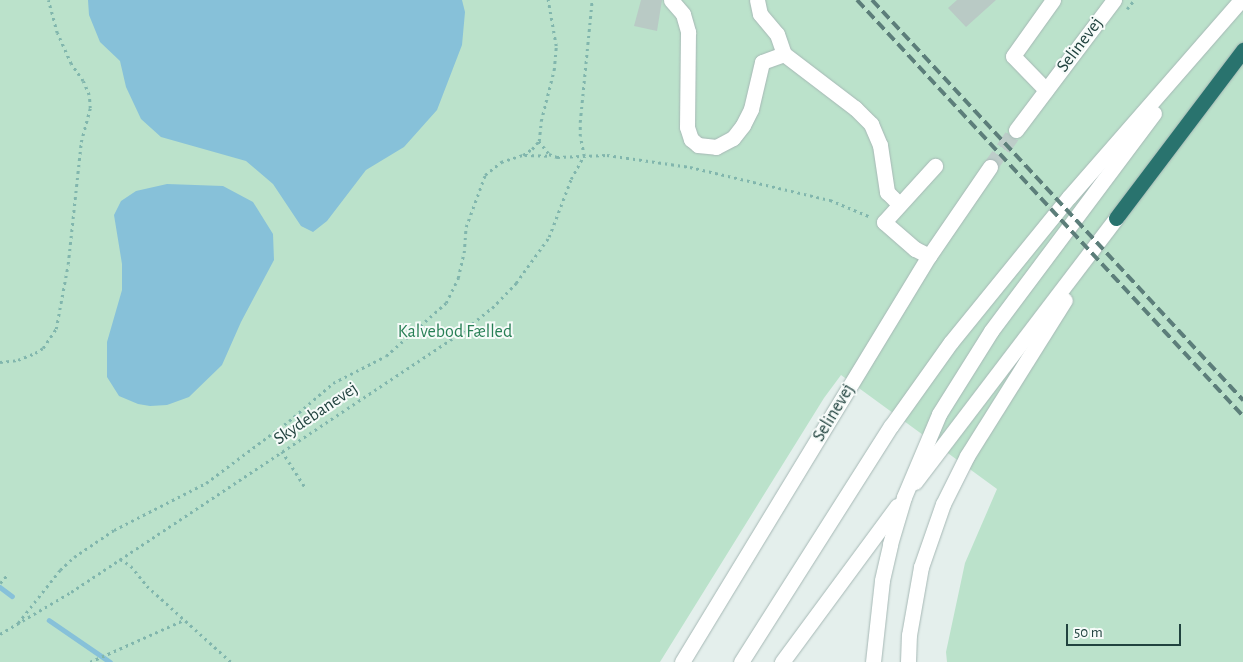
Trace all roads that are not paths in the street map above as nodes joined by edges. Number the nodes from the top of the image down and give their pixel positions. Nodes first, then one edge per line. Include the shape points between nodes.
1 (671, 0) edge
2 (757, 0) edge
3 (1053, 0) edge
4 (1114, 0) edge
5 (1240, 1) edge
6 (1243, 50) edge
7 (784, 54) junction
8 (1046, 90) junction
9 (1016, 130) tunnel mouth
10 (935, 166) dead end
11 (990, 167) tunnel mouth
12 (899, 204) junction
13 (1116, 218) junction
14 (929, 256) junction
15 (904, 497) junction
16 (682, 662) edge
17 (741, 662) edge
18 (782, 662) edge
19 (873, 662) edge
20 (908, 662) edge

1 - 7 street via 682,14 688,32 687,127 691,139 698,145 716,147 733,138 751,109 762,62
2 - 7 street via 760,14 777,34
3 - 8 street, Selinevej via 1013,56
4 - 8 street, Selinevej
5 - 15 street via 981,345 939,414
5 - 17 street via 1036,236 951,342 891,426
6 - 13 highway
7 - 12 street via 871,124 880,146 887,192
8 - 9 street, Selinevej
10 - 12 street
11 - 14 street, Selinevej
12 - 14 street via 884,222 915,250
13 - 15 street
13 - 20 street via 967,456 943,504 921,567 909,635
14 - 16 street, Selinevej
15 - 18 street
15 - 19 street via 882,580

